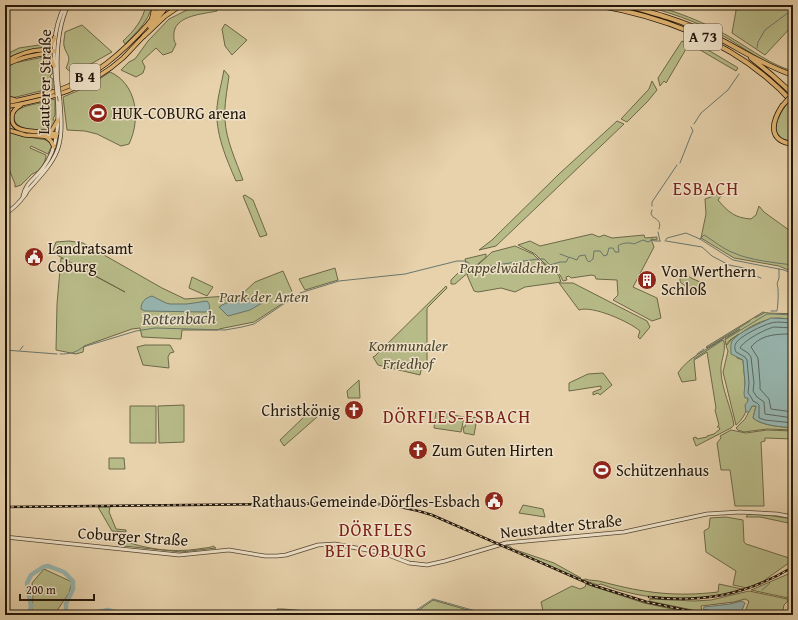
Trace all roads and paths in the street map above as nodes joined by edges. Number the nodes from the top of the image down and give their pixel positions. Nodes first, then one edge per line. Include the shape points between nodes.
1 (155, 5) edge
2 (163, 5) edge
3 (168, 5) edge
4 (181, 5) edge
5 (596, 5) edge
6 (625, 5) edge
7 (66, 6) edge
8 (149, 23) junction
9 (144, 36) junction
10 (55, 37) junction
11 (732, 46) junction
12 (46, 50) junction
13 (56, 51) junction
14 (38, 54) junction
15 (5, 62) edge
16 (5, 66) edge
17 (54, 66) junction
18 (793, 75) edge
19 (57, 84) junction
20 (793, 94) edge
21 (5, 97) edge
22 (20, 100) junction
23 (59, 102) junction
24 (5, 103) edge
25 (793, 103) edge
26 (22, 104) junction
27 (5, 107) edge
28 (58, 120) junction
29 (5, 129) edge
30 (44, 134) junction
31 (56, 135) junction
32 (793, 144) edge
33 (54, 147) junction
34 (22, 197) junction
35 (5, 214) edge
36 (793, 503) edge
37 (791, 516) edge
38 (5, 537) edge
39 (288, 554) joint

1 - 8 highway
2 - 8 highway
3 - 9 highway
4 - 9 highway
5 - 25 highway, A 73 via 653,17 705,38 749,64
6 - 11 highway, A 73 via 679,21
7 - 10 street, Lauterer Straße via 58,22
7 - 13 street, Lauterer Straße
8 - 22 highway, B 4 via 121,52 92,74 56,91
9 - 26 highway, B 4 via 123,58 96,77 57,95
10 - 12 highway
10 - 13 street, Lauterer Straße
11 - 18 highway
11 - 20 highway, A 73 via 760,65
12 - 13 highway
12 - 15 highway via 27,53
13 - 14 highway
13 - 17 street, Lauterer Straße
13 - 19 street, Lauterer Straße
14 - 16 highway via 15,60
14 - 17 highway via 49,56
17 - 19 street, Lauterer Straße
19 - 23 street, Lauterer Straße, bridge
20 - 32 highway, bridge via 782,106 774,122 774,130 780,140
21 - 22 highway
22 - 24 highway, B 4
23 - 28 street, Lauterer Straße
23 - 34 street, Lauterer Straße via 62,134 58,151 52,162
26 - 27 highway, B 4
26 - 30 highway via 12,115 14,125 23,130
28 - 30 highway via 52,130
28 - 31 street, Lauterer Straße
29 - 30 highway via 25,135
30 - 31 highway
30 - 33 highway
31 - 33 street, Lauterer Straße
33 - 34 street, Lauterer Straße via 43,168 26,186
34 - 35 street, Lauterer Straße via 16,206
36 - 37 highway
37 - 39 street, Neustadter Straße via 744,512 707,514 618,533 506,542 427,565 335,544 318,545
38 - 39 street, Coburger Straße via 179,555 229,550 270,556

